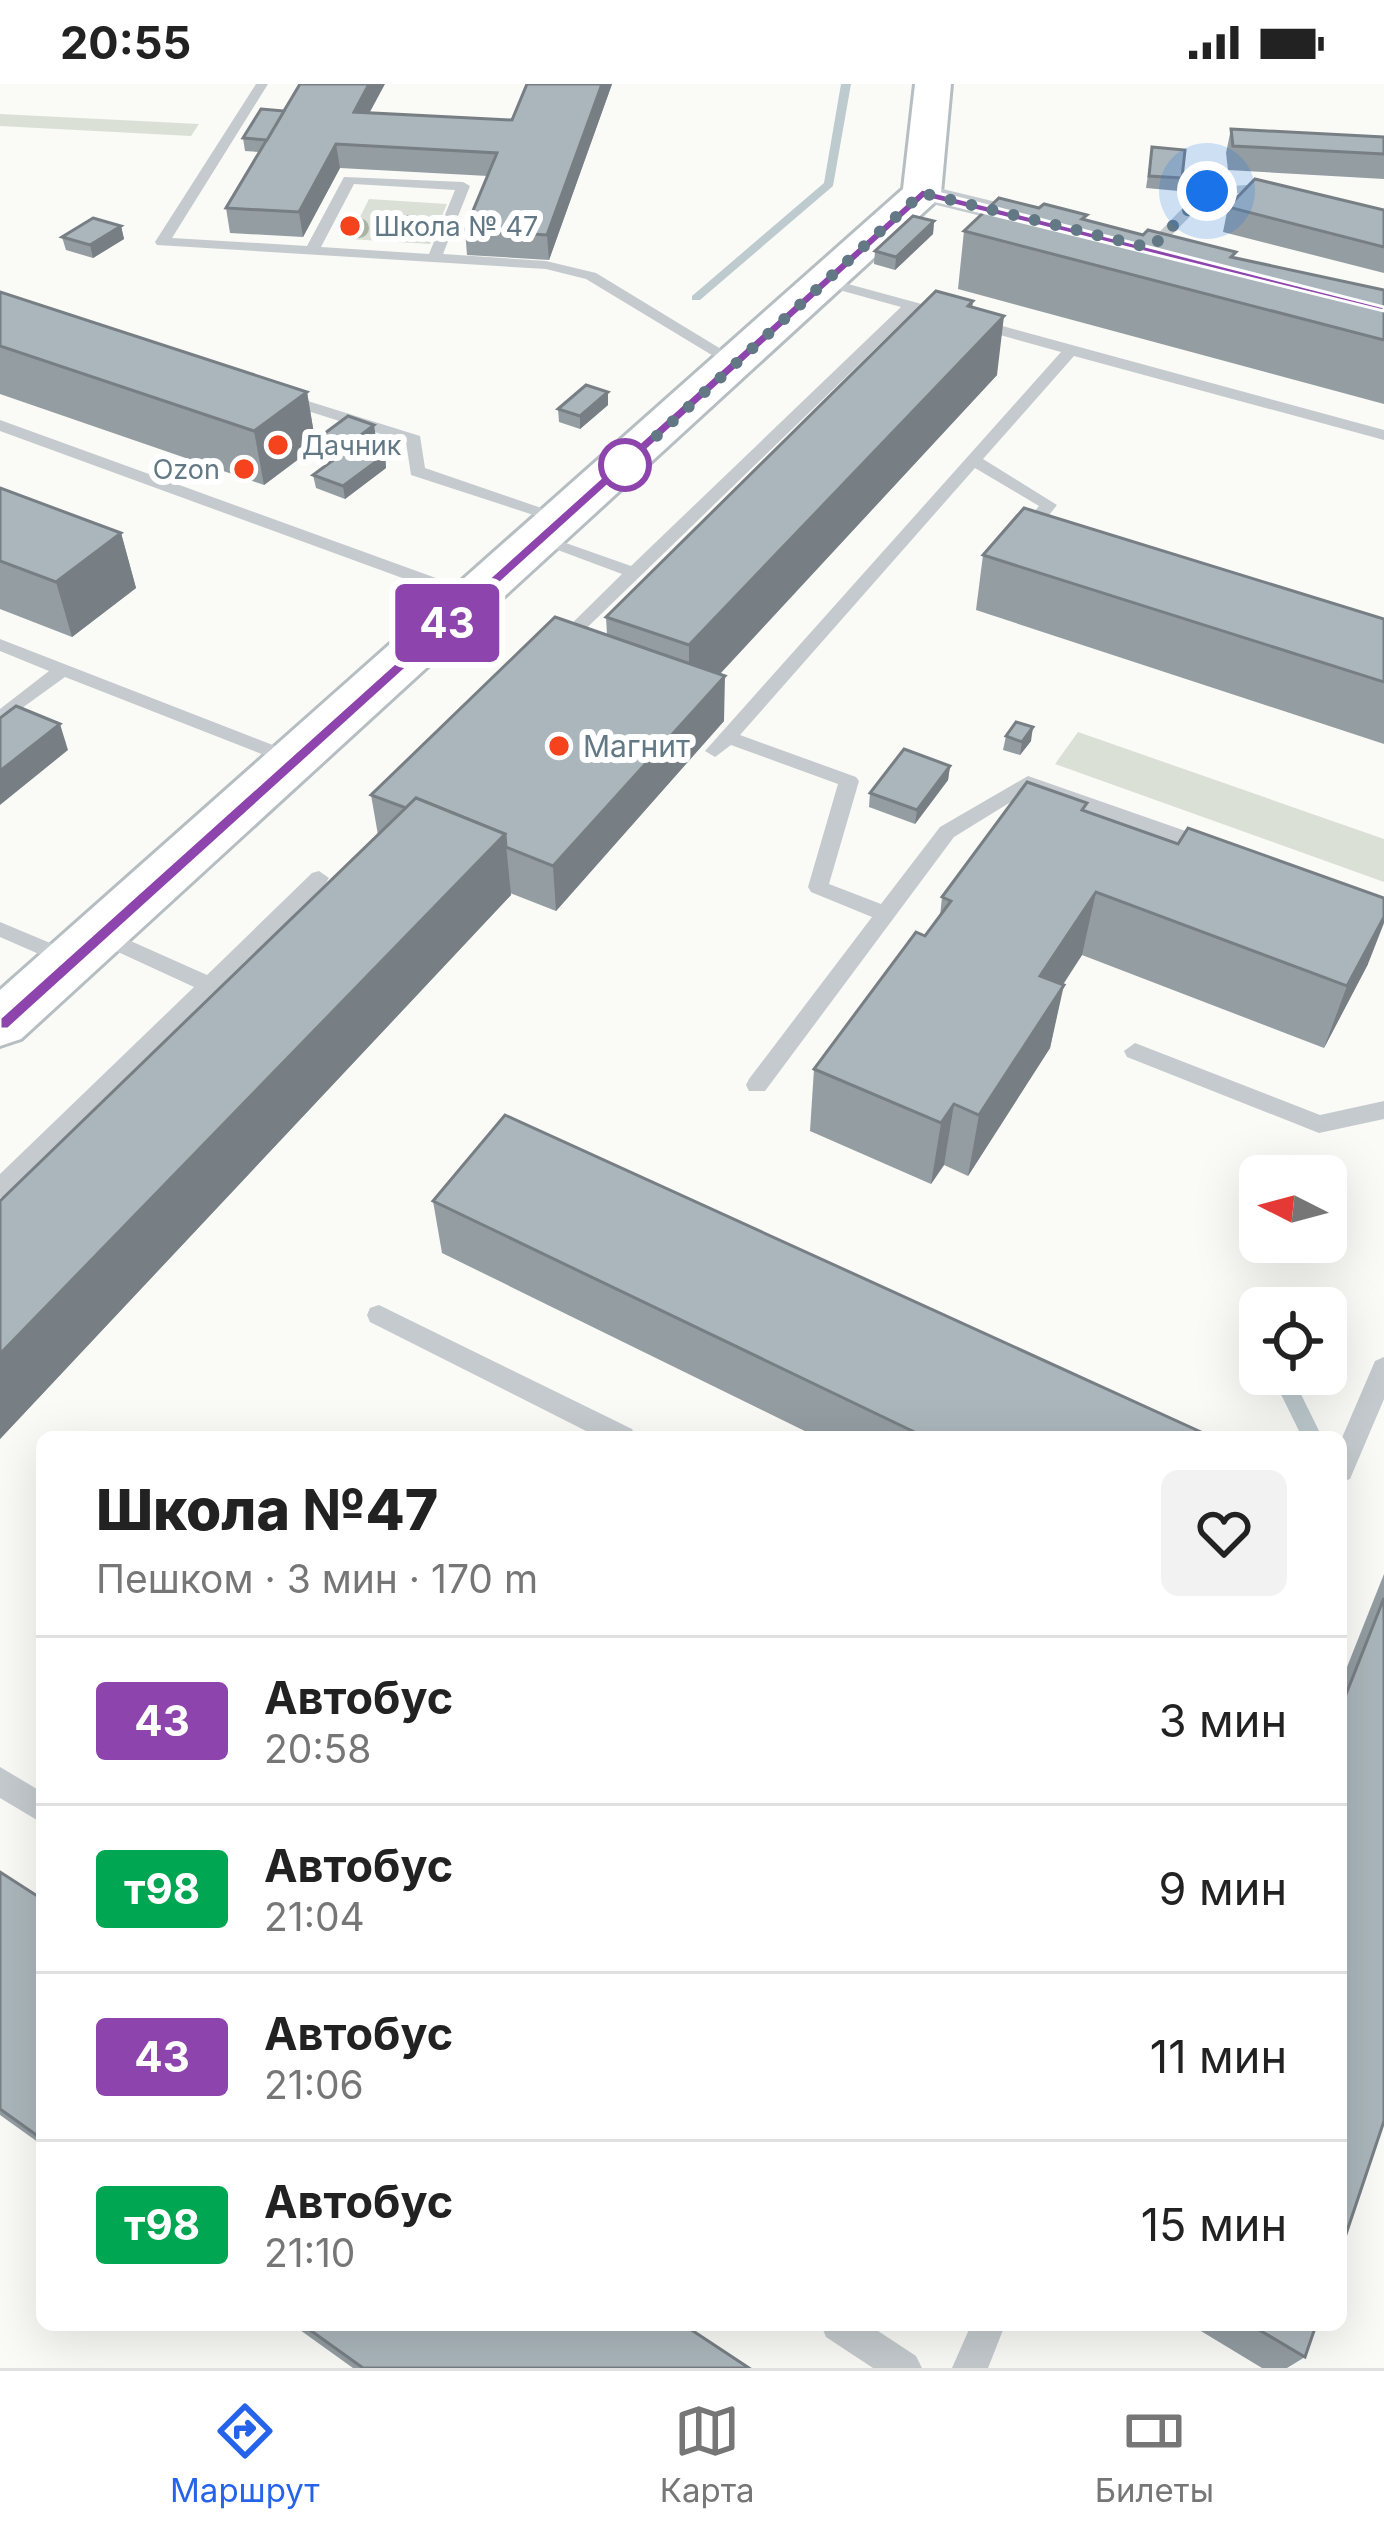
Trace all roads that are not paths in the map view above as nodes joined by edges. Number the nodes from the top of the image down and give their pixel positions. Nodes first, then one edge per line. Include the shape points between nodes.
1 (262, 84) edge
2 (933, 84) edge
3 (1282, 187) edge
4 (922, 193) junction
5 (1083, 232) edge
6 (1140, 246) joint
7 (312, 251) junction
8 (434, 259) junction
9 (1193, 259) edge
10 (826, 282) junction
11 (912, 305) junction
12 (1071, 350) junction
13 (736, 363) junction
14 (282, 398) edge
15 (0, 425) edge
16 (1384, 436) edge
17 (974, 460) junction
18 (552, 530) junction
19 (1044, 542) edge
20 (635, 573) junction
21 (474, 598) junction
22 (0, 645) edge
23 (559, 645) edge
24 (63, 669) junction
25 (0, 718) edge
26 (294, 760) junction
27 (1228, 854) edge
28 (319, 878) dead end
29 (885, 914) junction
30 (0, 929) edge
31 (85, 948) junction
32 (210, 985) junction
33 (0, 1024) edge
34 (1136, 1051) dead end
35 (757, 1085) dead end
36 (1384, 1110) edge
37 (0, 1189) edge
38 (379, 1316) dead end
39 (1384, 1368) edge
40 (611, 1431) edge
41 (1347, 1457) edge
42 (0, 1781) edge
43 (36, 1805) edge
44 (847, 2331) edge
45 (985, 2331) edge
46 (904, 2368) edge
47 (970, 2368) edge

1 - 7 lane via 162,242
2 - 4 main road
3 - 6 lane via 1207,191
4 - 5 street
4 - 10 main road
6 - 9 street
7 - 8 lane
7 - 8 lane via 349,180 464,186
8 - 13 lane via 546,265 591,276
10 - 11 lane
10 - 13 main road
11 - 12 lane
11 - 20 lane
12 - 16 lane
12 - 17 lane
13 - 18 main road
14 - 18 lane via 414,439 417,470
15 - 21 lane
17 - 19 lane via 1048,505 1022,535
17 - 29 lane via 720,744 849,781 818,887
18 - 20 lane
18 - 21 main road
20 - 23 lane
21 - 26 main road
22 - 24 lane
24 - 25 lane
24 - 26 lane
26 - 31 main road
27 - 29 lane via 1028,782 947,832
28 - 32 lane
29 - 35 lane
30 - 31 lane
31 - 32 lane
31 - 33 main road
32 - 37 lane
34 - 36 lane via 1319,1124
38 - 40 lane
39 - 41 lane
42 - 43 lane
44 - 46 lane
45 - 47 lane

